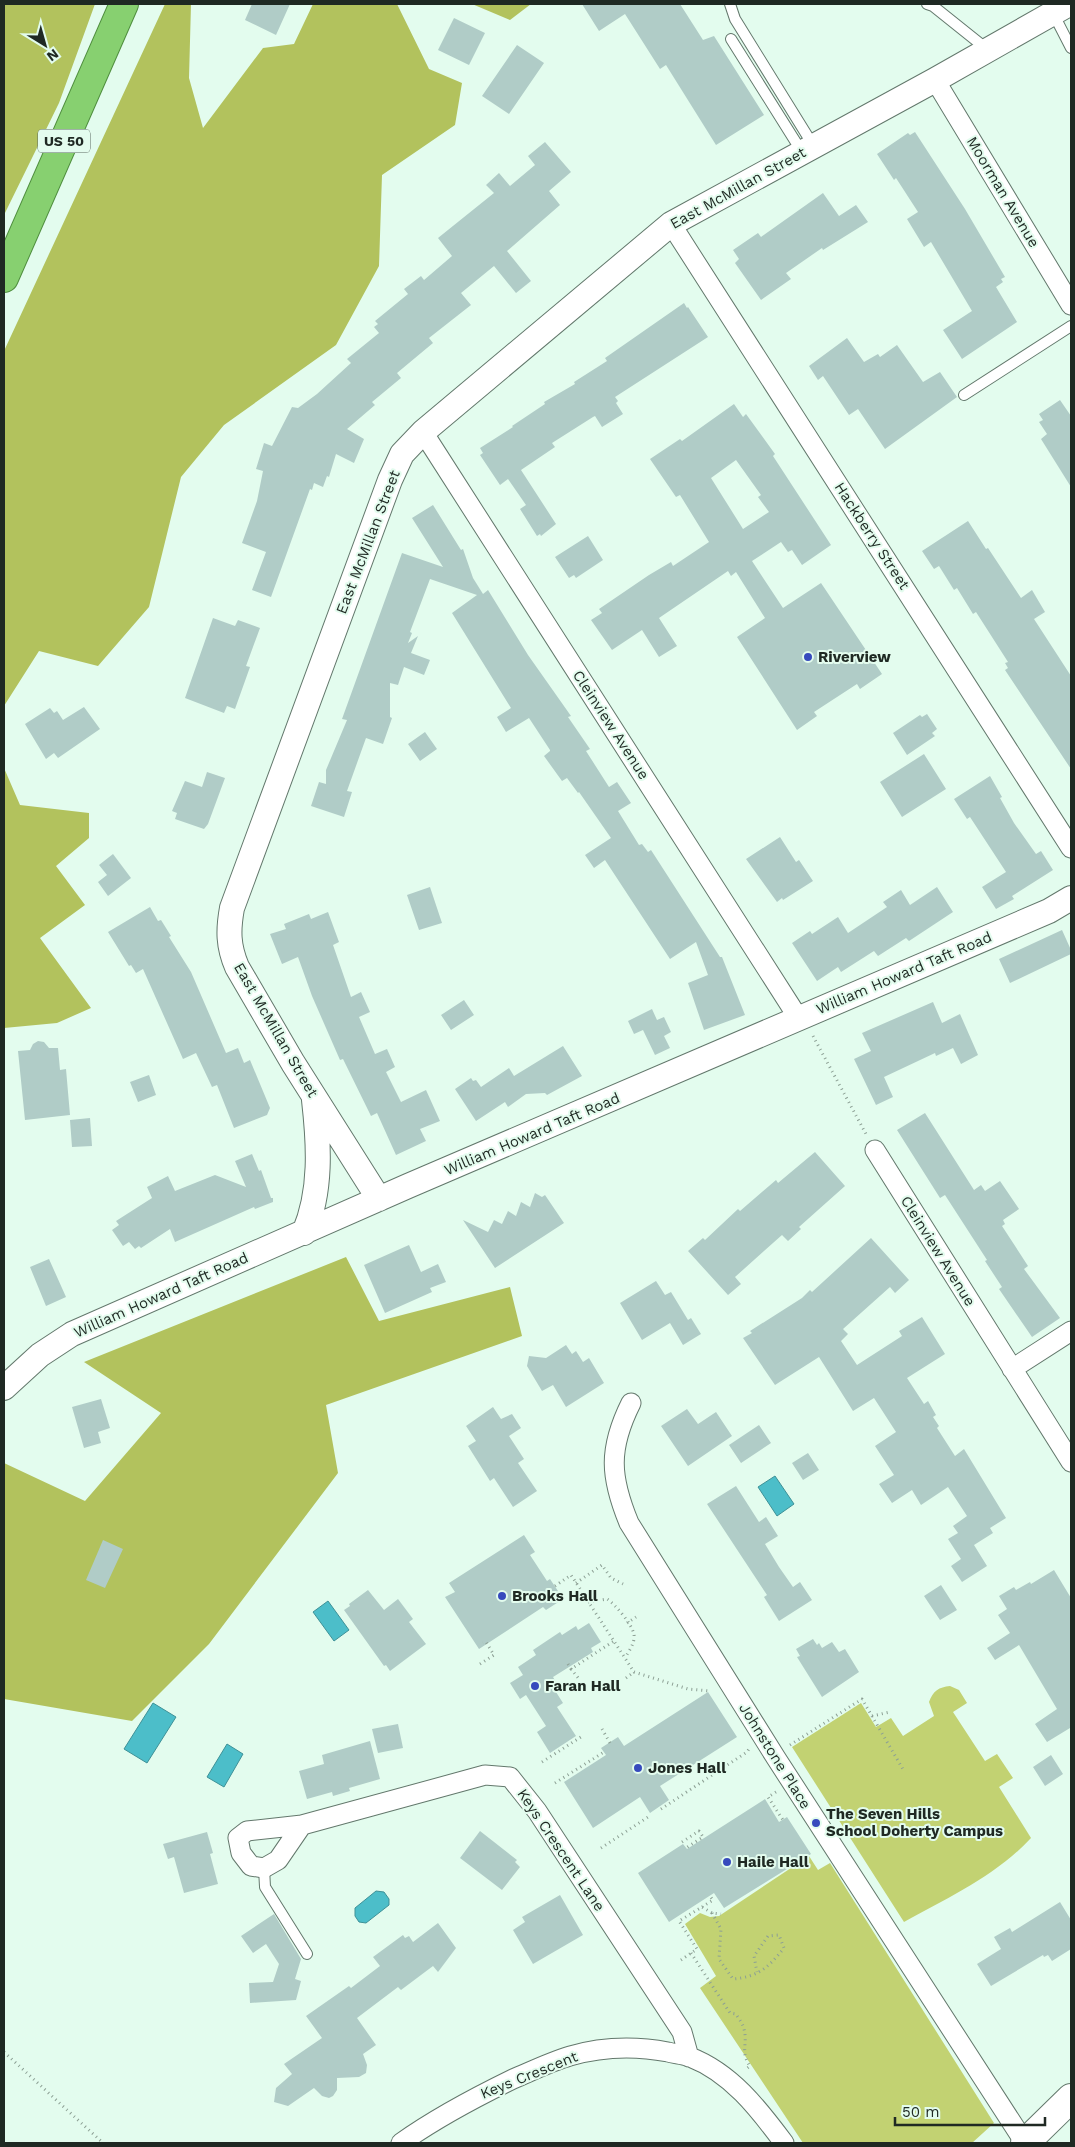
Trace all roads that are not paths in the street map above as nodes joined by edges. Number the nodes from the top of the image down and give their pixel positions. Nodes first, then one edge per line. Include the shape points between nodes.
1 (124, 4) edge
2 (730, 4) edge
3 (927, 4) edge
4 (1061, 8) edge
5 (731, 39) dead end
6 (1071, 48) edge
7 (988, 50) junction
8 (935, 80) junction
9 (808, 148) junction
10 (672, 224) junction
11 (4, 278) edge
12 (1071, 305) edge
13 (1071, 326) edge
14 (964, 395) dead end
15 (423, 432) junction
16 (1071, 848) edge
17 (1071, 898) edge
18 (806, 1027) junction
19 (314, 1096) junction
20 (875, 1150) road end
21 (379, 1199) junction
22 (304, 1233) junction
23 (1071, 1331) edge
24 (1012, 1368) junction
25 (4, 1388) edge
26 (631, 1403) dead end
27 (1071, 1462) edge
28 (302, 1825) junction
29 (264, 1868) junction
30 (307, 1954) dead end
31 (689, 2056) junction
32 (1071, 2098) edge
33 (401, 2143) edge
34 (784, 2143) edge
35 (1025, 2143) edge

1 - 11 highway, US 50
2 - 9 lane via 735,19
3 - 7 lane
4 - 6 lane
4 - 7 street, East McMillan Street
5 - 9 lane
7 - 8 street, East McMillan Street
8 - 9 street, East McMillan Street
8 - 12 street, Moorman Avenue
9 - 10 street, East McMillan Street
10 - 15 street, East McMillan Street
10 - 16 street, Hackberry Street
13 - 14 lane
15 - 18 street, Cleinview Avenue
15 - 19 street, East McMillan Street via 402,454 390,480 232,908 228,930 236,967
17 - 18 street, William Howard Taft Road
18 - 21 street, William Howard Taft Road
19 - 21 street, East McMillan Street
19 - 22 street via 319,1144 316,1186 311,1217
20 - 24 street, Cleinview Avenue
21 - 22 street, William Howard Taft Road
22 - 25 street, William Howard Taft Road via 72,1334 40,1355
23 - 24 street
24 - 27 street, Cleinview Avenue
26 - 35 street, Johnstone Place via 619,1430 614,1458 618,1496 629,1523 776,1758
28 - 29 street via 278,1860
28 - 29 street, Keys Crescent Lane via 247,1831 238,1838 241,1853 251,1866
28 - 31 street, Keys Crescent Lane via 485,1775 510,1777 537,1810 682,2032
29 - 30 lane via 264,1887
31 - 33 street, Keys Crescent via 625,2048 569,2056 475,2098
31 - 34 street, Keys Crescent via 732,2082 758,2108
32 - 35 main road

